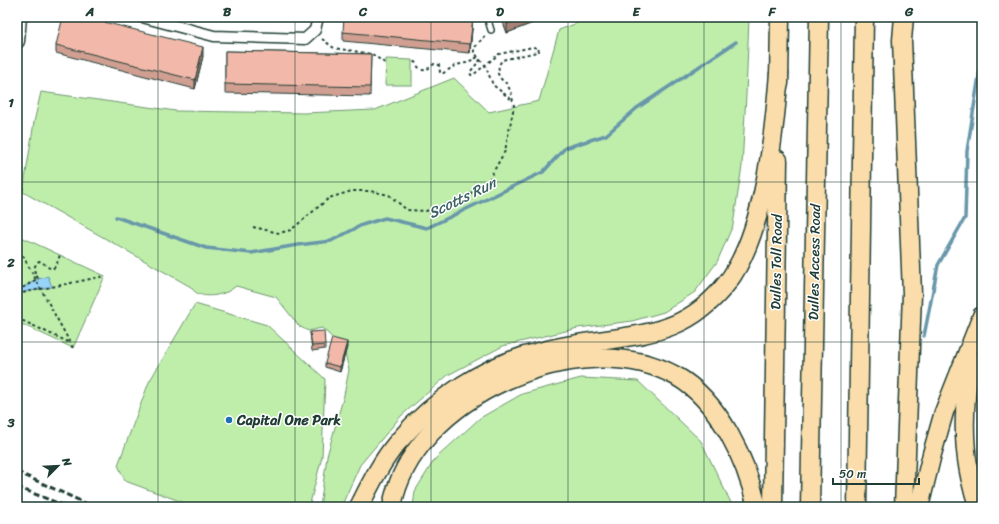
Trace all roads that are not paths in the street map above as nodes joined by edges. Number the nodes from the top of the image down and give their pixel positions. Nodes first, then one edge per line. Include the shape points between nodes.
1 (19, 17) edge
2 (142, 17) edge
3 (318, 17) edge
4 (487, 17) edge
5 (780, 17) edge
6 (819, 17) edge
7 (864, 17) edge
8 (904, 17) edge
9 (490, 30) road end
10 (17, 42) edge
11 (779, 72) junction
12 (982, 317) edge
13 (359, 507) edge
14 (392, 507) edge
15 (757, 507) edge
16 (772, 507) edge
17 (810, 507) edge
18 (857, 507) edge
19 (904, 507) edge
20 (919, 507) edge
21 (979, 507) edge

1 - 10 main road
2 - 3 street via 214,36 305,39 315,30
4 - 9 lane
5 - 11 highway, Dulles Toll Road
6 - 17 highway, Dulles Access Road
7 - 18 highway
8 - 19 highway via 902,40 912,294
11 - 13 highway via 768,165 756,218 738,266 713,299 681,322 662,330 541,351 518,358 479,376 451,393 412,426 382,464
11 - 16 highway, Dulles Toll Road
12 - 20 highway via 944,412
12 - 21 highway via 971,362 964,423 965,450
14 - 15 highway via 400,479 415,450 461,405 497,384 532,370 568,362 605,359 629,361 660,369 683,380 698,393 711,408 733,443 748,476

